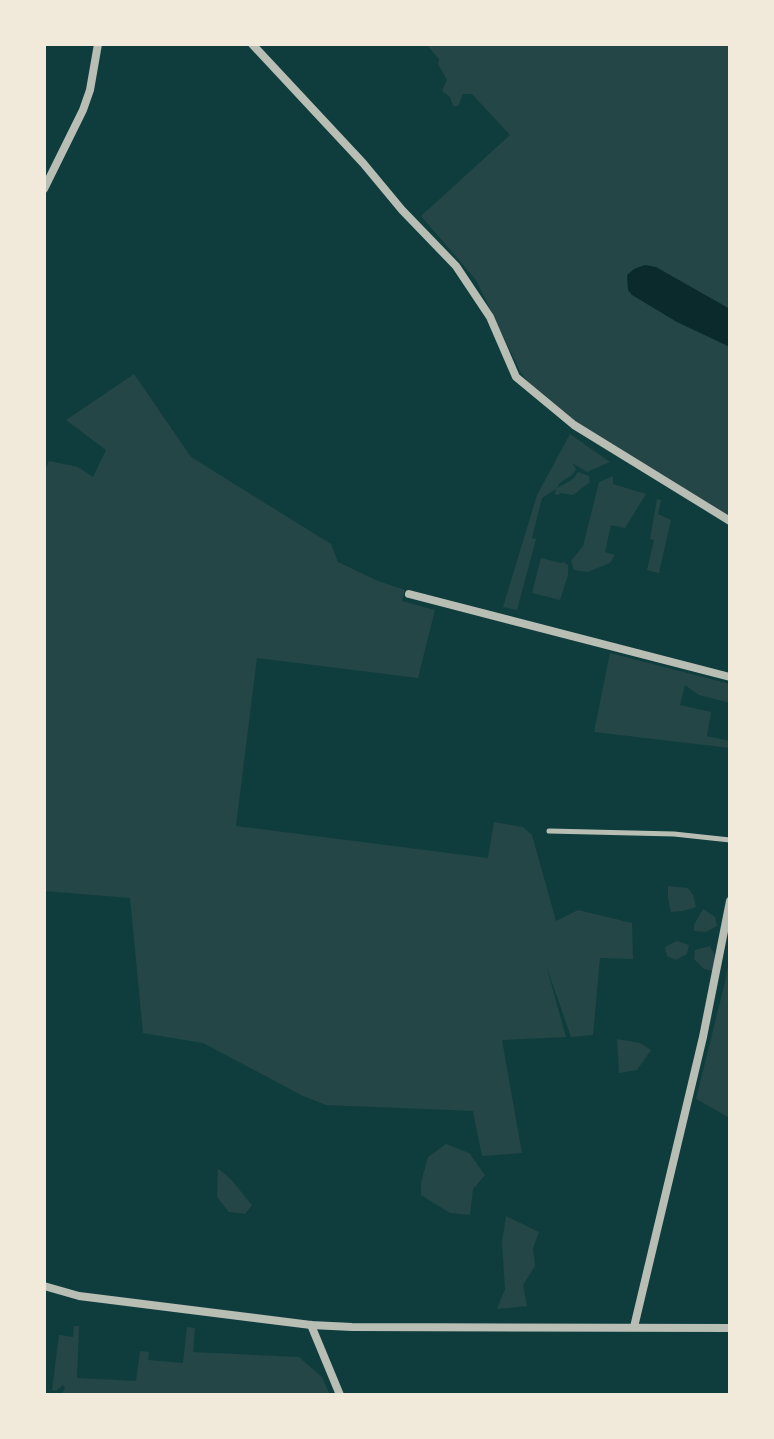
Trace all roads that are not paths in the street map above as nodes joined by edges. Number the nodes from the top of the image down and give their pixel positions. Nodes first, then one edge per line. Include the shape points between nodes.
1 (98, 44) edge
2 (252, 44) edge
3 (44, 189) edge
4 (730, 521) edge
5 (409, 594) dead end
6 (730, 677) edge
7 (549, 831) dead end
8 (730, 840) edge
9 (730, 901) edge
10 (44, 1286) edge
11 (311, 1325) junction
12 (634, 1327) junction
13 (730, 1328) edge
14 (340, 1395) edge

1 - 3 street via 83,110
2 - 4 street via 456,266 490,317 516,377 574,425
5 - 6 street
7 - 8 lane
9 - 12 street
10 - 11 street via 79,1296
11 - 12 street
11 - 14 street
12 - 13 street

